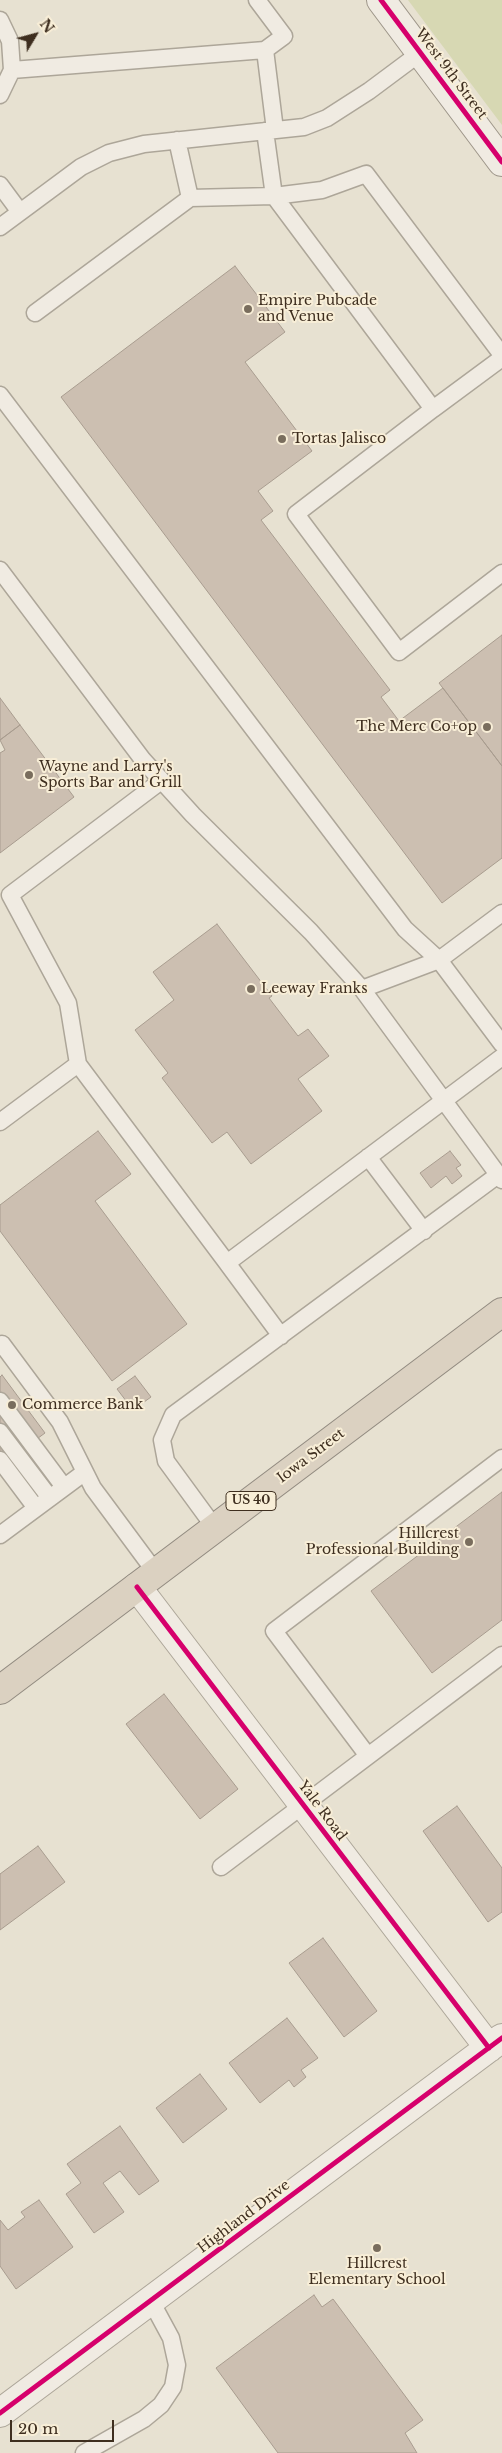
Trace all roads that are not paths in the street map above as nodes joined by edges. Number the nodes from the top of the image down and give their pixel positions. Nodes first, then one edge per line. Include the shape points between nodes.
1 (257, 0) edge
2 (381, 0) edge
3 (0, 20) edge
4 (266, 50) junction
5 (420, 53) junction
6 (12, 70) junction
7 (0, 95) edge
8 (270, 131) junction
9 (177, 140) junction
10 (502, 162) edge
11 (0, 185) edge
12 (274, 196) junction
13 (190, 198) junction
14 (20, 212) junction
15 (0, 227) edge
16 (35, 313) dead end
17 (502, 356) edge
18 (0, 395) edge
19 (433, 409) junction
20 (0, 570) edge
21 (502, 573) edge
22 (161, 781) junction
23 (5, 895) edge
24 (502, 913) edge
25 (439, 960) junction
26 (362, 989) junction
27 (502, 1044) edge
28 (502, 1057) edge
29 (78, 1064) junction
30 (444, 1101) junction
31 (0, 1122) edge
32 (368, 1157) junction
33 (500, 1178) edge
34 (424, 1231) junction
35 (227, 1263) junction
36 (502, 1312) edge
37 (281, 1336) junction
38 (1, 1344) edge
39 (0, 1401) edge
40 (0, 1432) edge
41 (502, 1458) edge
42 (0, 1460) edge
43 (85, 1472) junction
44 (64, 1487) junction
45 (50, 1498) junction
46 (36, 1508) junction
47 (216, 1528) junction
48 (0, 1535) edge
49 (146, 1580) junction
50 (502, 1655) edge
51 (0, 1690) edge
52 (368, 1756) junction
53 (303, 1805) junction
54 (221, 1867) dead end
55 (495, 2043) edge
56 (151, 2301) junction
57 (0, 2413) edge
58 (84, 2453) edge

1 - 4 lane via 284,36
2 - 5 street, West 9th Street
3 - 6 lane via 10,41
4 - 6 lane
4 - 8 lane
5 - 8 lane via 327,118 304,127
5 - 10 street, West 9th Street
6 - 7 lane
8 - 9 lane
8 - 12 lane
9 - 13 lane
9 - 14 lane via 109,153 81,167
11 - 14 lane
12 - 13 lane
12 - 17 lane via 322,190 366,174
12 - 19 lane
13 - 16 lane
14 - 15 lane
17 - 19 lane
18 - 25 lane via 405,928
19 - 21 lane via 296,514 399,652
20 - 22 lane
22 - 23 lane
22 - 26 lane via 311,932
23 - 29 lane via 68,1003
24 - 25 lane
25 - 26 lane
25 - 27 lane
26 - 30 lane
28 - 30 lane
29 - 31 lane
29 - 35 lane
30 - 32 lane
30 - 33 lane
32 - 34 lane
32 - 35 lane
33 - 34 lane
34 - 37 lane
35 - 37 lane
36 - 47 highway, Iowa Street / US 40
37 - 47 lane via 173,1416 162,1440 166,1461
38 - 43 lane via 60,1422
39 - 44 lane
40 - 45 lane
41 - 52 lane via 274,1631
42 - 46 lane
43 - 44 lane
43 - 49 lane
44 - 45 lane
45 - 46 lane
46 - 48 lane
47 - 49 highway, Iowa Street / US 40
49 - 51 highway, Iowa Street / US 40
49 - 53 street, Yale Road
50 - 52 lane
52 - 53 lane
53 - 54 lane
53 - 55 street, Yale Road
55 - 56 street, Highland Drive
56 - 57 street, Highland Drive
56 - 58 lane via 171,2338 177,2365 173,2387 161,2405 144,2419

